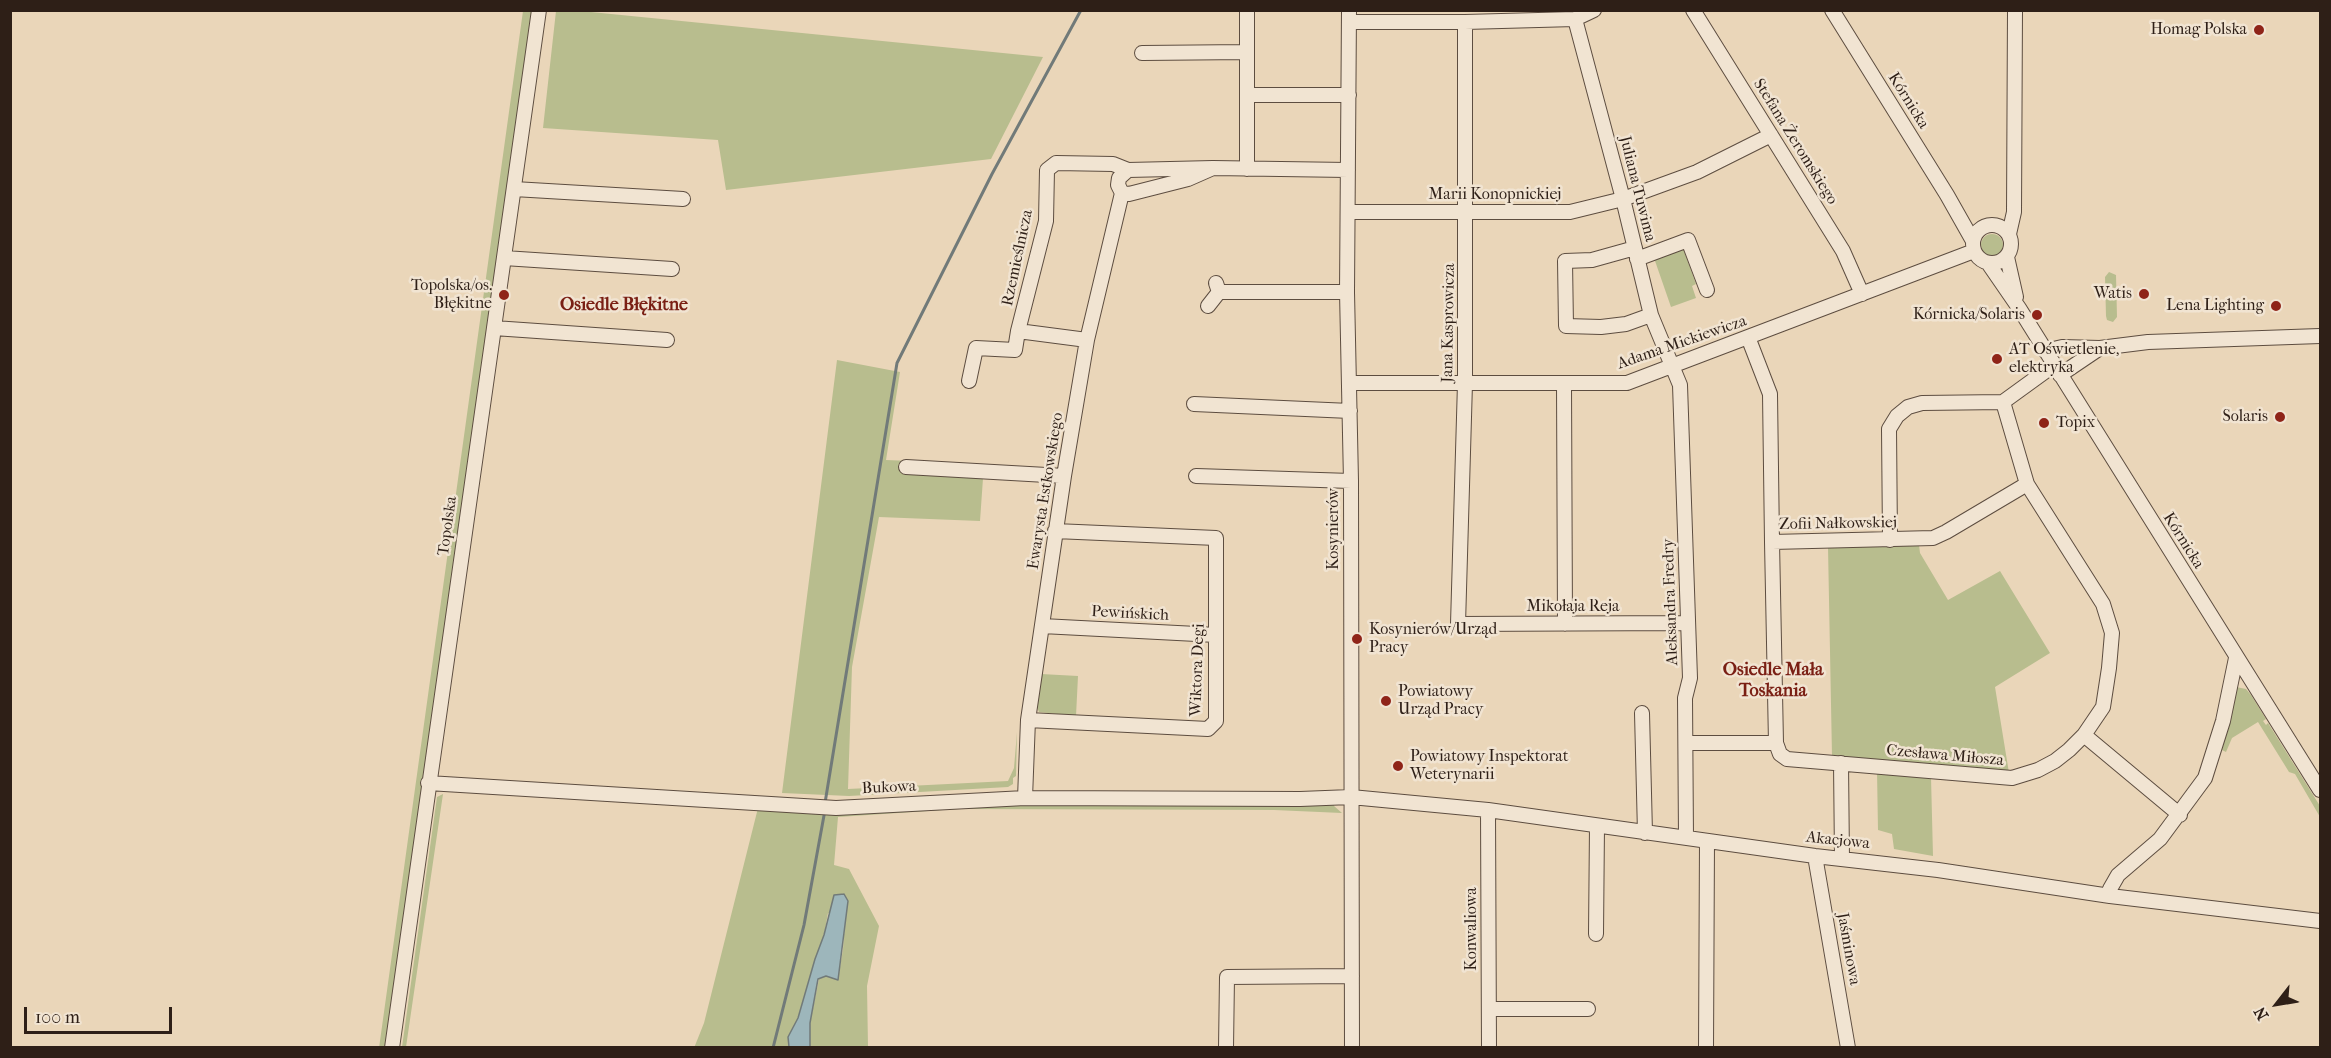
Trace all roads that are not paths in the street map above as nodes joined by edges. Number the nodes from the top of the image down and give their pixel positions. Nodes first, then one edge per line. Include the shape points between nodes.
1 (539, 10) edge
2 (1247, 10) edge
3 (1594, 10) edge
4 (1693, 10) edge
5 (1832, 10) edge
6 (2015, 10) edge
7 (1349, 16) edge
8 (1575, 19) junction
9 (1465, 22) junction
10 (1247, 52) junction
11 (1142, 53) dead end
12 (1247, 95) junction
13 (1349, 95) junction
14 (1771, 135) junction
15 (1213, 168) junction
16 (1247, 169) junction
17 (1128, 170) junction
18 (1348, 170) junction
19 (514, 189) junction
20 (1122, 193) junction
21 (683, 199) dead end
22 (1623, 199) junction
23 (1955, 209) junction
24 (1349, 212) junction
25 (1467, 212) junction
26 (1983, 228) junction
27 (2003, 230) junction
28 (1973, 246) junction
29 (1636, 254) junction
30 (2007, 257) junction
31 (504, 258) junction
32 (1988, 263) junction
33 (672, 269) dead end
34 (1707, 290) dead end
35 (1347, 292) junction
36 (1862, 294) junction
37 (1208, 306) dead end
38 (2019, 308) junction
39 (1651, 315) junction
40 (494, 328) junction
41 (1018, 331) junction
42 (2320, 336) edge
43 (1748, 337) junction
44 (667, 340) dead end
45 (1087, 340) junction
46 (2100, 348) junction
47 (2045, 351) junction
48 (1672, 367) junction
49 (2057, 370) junction
50 (969, 381) dead end
51 (1349, 383) junction
52 (1465, 383) junction
53 (1564, 384) junction
54 (2003, 402) junction
55 (1194, 404) dead end
56 (1350, 411) junction
57 (906, 467) dead end
58 (1064, 476) junction
59 (1196, 476) dead end
60 (1351, 481) junction
61 (2027, 484) junction
62 (1055, 531) junction
63 (1890, 540) junction
64 (1772, 542) junction
65 (1688, 623) junction
66 (1458, 624) joint
67 (1565, 624) junction
68 (1042, 626) junction
69 (1216, 634) junction
70 (2236, 658) junction
71 (1642, 712) dead end
72 (1028, 720) junction
73 (2085, 735) junction
74 (1686, 743) junction
75 (1776, 743) junction
76 (1841, 763) junction
77 (428, 783) junction
78 (2320, 790) edge
79 (1351, 797) junction
80 (1025, 798) junction
81 (1488, 810) junction
82 (2180, 815) junction
83 (1597, 826) junction
84 (1645, 833) junction
85 (1686, 838) junction
86 (1707, 842) junction
87 (1815, 856) junction
88 (1842, 859) junction
89 (2110, 896) junction
90 (2320, 921) edge
91 (1596, 934) dead end
92 (1352, 976) junction
93 (1489, 1009) junction
94 (1588, 1009) dead end
95 (392, 1047) edge
96 (1226, 1047) edge
97 (1352, 1047) edge
98 (1489, 1047) edge
99 (1706, 1047) edge
100 (1848, 1047) edge

1 - 19 street, Topolska
2 - 10 street
3 - 8 street
4 - 14 street, Stefana Żeromskiego
5 - 23 street, Kórnicka
6 - 27 street via 2013,197
7 - 9 street
7 - 13 street, Kosynierów
8 - 9 street
8 - 22 street, Juliana Tuwima
9 - 25 street, Jana Kasprowicza
10 - 11 street
10 - 12 street
12 - 13 street
12 - 16 street
13 - 18 street, Kosynierów
14 - 22 street, Marii Konopnickiej via 1697,172
14 - 36 street, Stefana Żeromskiego via 1843,251
15 - 16 street
15 - 17 street
15 - 20 street via 1147,191
16 - 18 street
17 - 20 street, Ewarysta Estkowskiego via 1119,177
17 - 41 street, Rzemieślnicza via 1113,164 1056,163 1047,170 1046,221
18 - 24 street, Kosynierów
19 - 21 street
19 - 31 street, Topolska
20 - 45 street, Ewarysta Estkowskiego
22 - 25 street, Marii Konopnickiej via 1570,212
22 - 29 street, Juliana Tuwima
23 - 26 street, Kórnicka
23 - 28 street, Kórnicka
24 - 25 street, Marii Konopnickiej
24 - 35 street, Kosynierów
25 - 52 street, Jana Kasprowicza
26 - 27 street
26 - 28 street
27 - 30 street via 2011,247
28 - 32 street via 1982,261
28 - 36 street, Adama Mickiewicza
29 - 34 street via 1688,240
29 - 39 street, Juliana Tuwima
29 - 39 street via 1565,261 1566,326 1626,324
30 - 32 street via 1998,263
30 - 38 street, Kórnicka
31 - 33 street
31 - 40 street, Topolska
32 - 38 street, Kórnicka
35 - 37 street via 1217,288
35 - 51 street, Kosynierów
36 - 43 street, Adama Mickiewicza
38 - 47 street, Kórnicka
39 - 48 street, Juliana Tuwima
40 - 44 street
40 - 77 street, Topolska
41 - 45 street, Rzemieślnicza
41 - 50 street via 1015,350 976,348
42 - 46 street via 2148,342
43 - 48 street, Adama Mickiewicza
43 - 64 street, Zofii Nałkowskiej via 1770,394
45 - 58 street, Ewarysta Estkowskiego
46 - 47 street via 2062,347
46 - 49 street
47 - 49 street, Kórnicka
48 - 53 street, Adama Mickiewicza via 1627,383
48 - 65 street, Aleksandra Fredry via 1680,385
49 - 54 street
49 - 70 street, Kórnicka
51 - 52 street, Adama Mickiewicza
51 - 56 street, Kosynierów
52 - 53 street, Adama Mickiewicza
52 - 66 street, Jana Kasprowicza
53 - 67 street
54 - 61 street, Czesława Miłosza
54 - 63 street via 1922,404 1908,407 1897,416 1889,429
55 - 56 street
56 - 60 street, Kosynierów
57 - 58 street
58 - 62 street, Ewarysta Estkowskiego
59 - 60 street
60 - 79 street, Kosynierów
61 - 63 street, Zofii Nałkowskiej via 1946,532 1922,539
61 - 73 street, Czesława Miłosza via 2103,604 2112,633 2103,706
62 - 68 street, Ewarysta Estkowskiego
62 - 69 street, Wiktora Degi via 1216,538
63 - 64 street, Zofii Nałkowskiej
64 - 75 street
65 - 67 street, Mikołaja Reja
65 - 74 street, Aleksandra Fredry
66 - 67 street, Mikołaja Reja
68 - 69 street, Pewińskich
68 - 72 street, Ewarysta Estkowskiego
69 - 72 street, Wiktora Degi via 1216,721 1208,729
70 - 78 street, Kórnicka
70 - 82 street via 2223,721 2205,778
71 - 84 street
72 - 80 street, Ewarysta Estkowskiego
73 - 76 street, Czesława Miłosza via 2055,761 2012,778
73 - 82 street
74 - 75 street
74 - 85 street, Aleksandra Fredry
75 - 76 street, Czesława Miłosza via 1786,759
76 - 88 street
77 - 80 street, Bukowa via 836,808
77 - 95 street, Topolska
79 - 80 street, Bukowa
79 - 81 street, Akacjowa
79 - 92 street, Kosynierów
81 - 83 street, Akacjowa
81 - 93 street, Konwaliowa
82 - 89 street via 2160,839 2118,875
83 - 84 street, Akacjowa
83 - 91 street
84 - 85 street, Akacjowa
85 - 86 street, Akacjowa
86 - 87 street, Akacjowa
86 - 99 street
87 - 88 street, Akacjowa
87 - 100 street, Jaśminowa
88 - 89 street, Akacjowa
89 - 90 street, Akacjowa
92 - 96 street via 1227,977
92 - 97 street, Kosynierów
93 - 94 street
93 - 98 street, Konwaliowa

